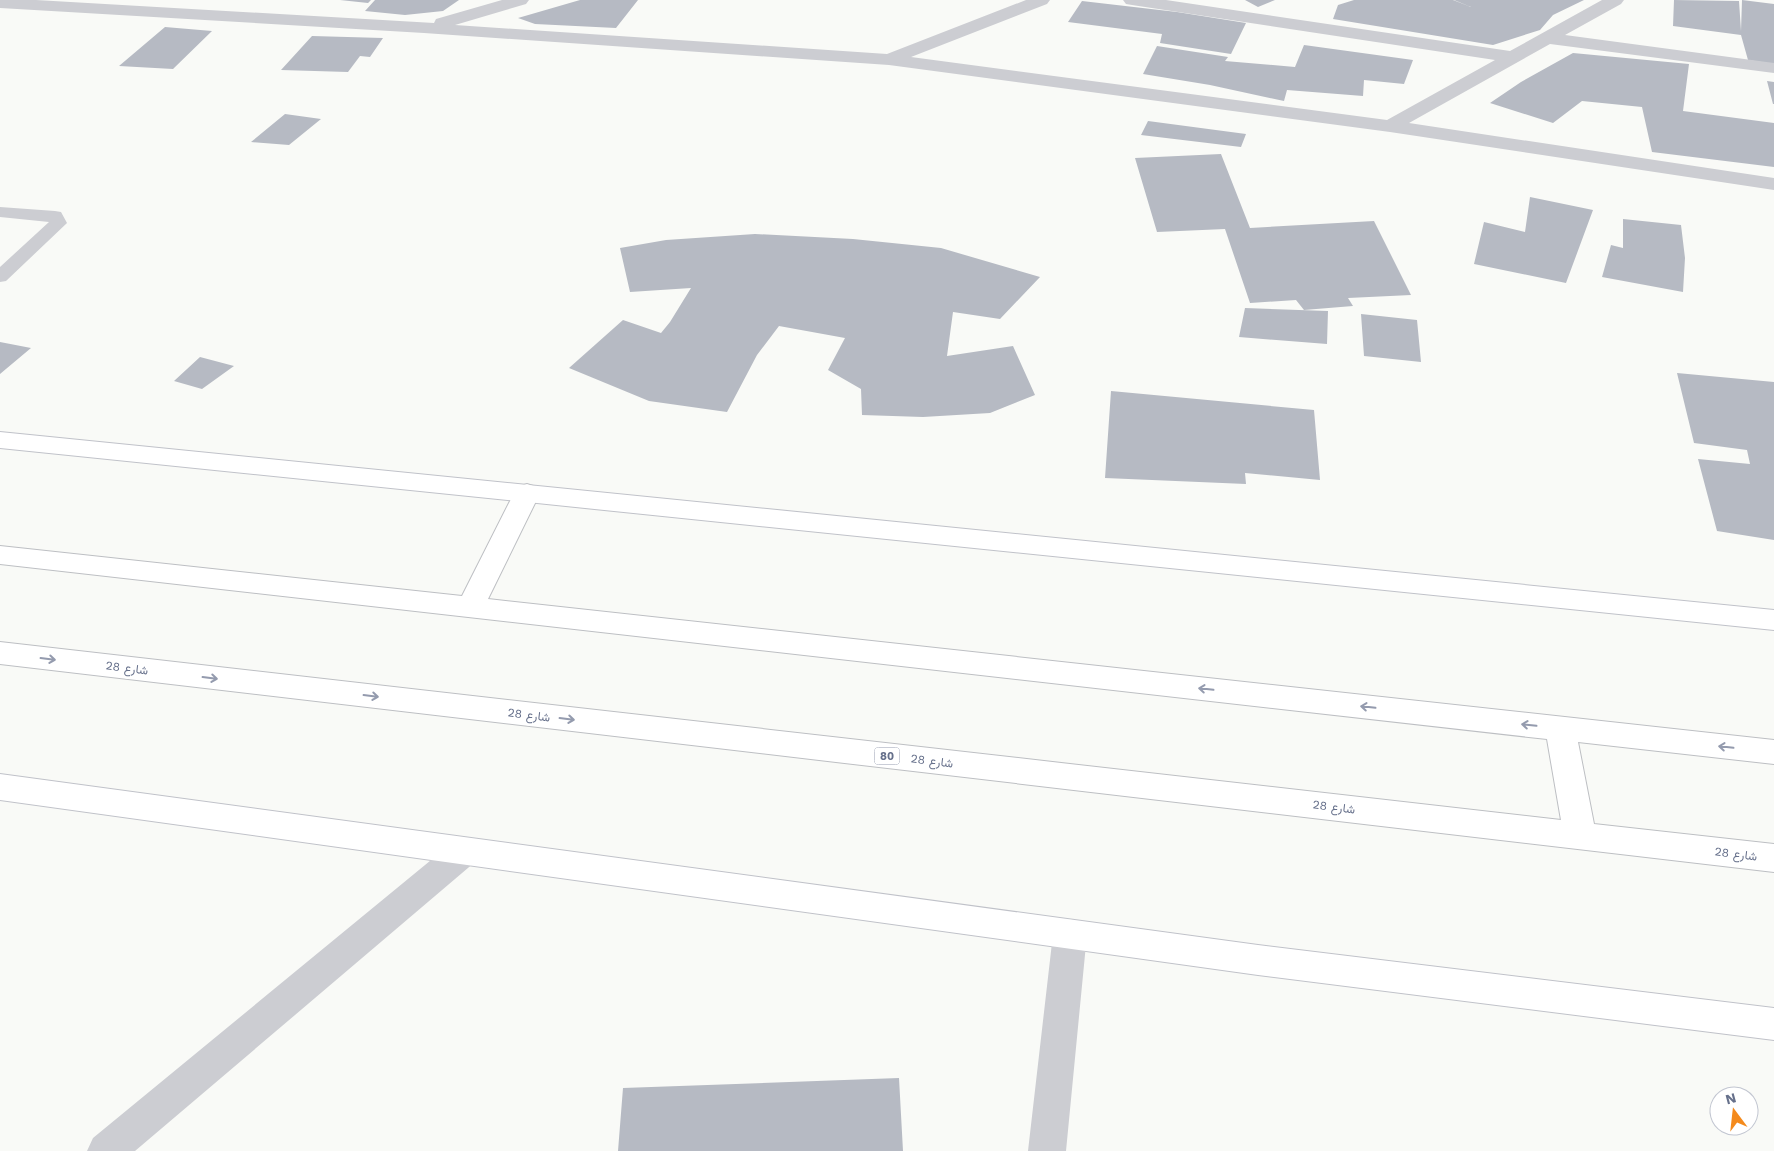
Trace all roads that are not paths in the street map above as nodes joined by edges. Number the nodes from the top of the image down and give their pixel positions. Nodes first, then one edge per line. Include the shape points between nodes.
1 (520, 0) edge
2 (1042, 0) edge
3 (1132, 0) edge
4 (1615, 0) edge
5 (0, 3) edge
6 (424, 28) junction
7 (1548, 38) junction
8 (1513, 57) junction
9 (889, 60) junction
10 (1774, 68) edge
11 (1390, 126) junction
12 (1774, 184) edge
13 (0, 212) edge
14 (0, 253) edge
15 (22, 256) junction
16 (0, 277) edge
17 (0, 440) edge
18 (527, 493) junction
19 (0, 555) edge
20 (470, 606) junction
21 (1774, 620) edge
22 (0, 653) edge
23 (1560, 729) junction
24 (1774, 752) edge
25 (0, 787) edge
26 (1580, 835) junction
27 (464, 852) junction
28 (1774, 858) edge
29 (1070, 934) junction
30 (1774, 1024) edge
31 (106, 1151) edge
32 (1047, 1151) edge

1 - 6 street
2 - 9 street
3 - 8 street
4 - 7 street
5 - 6 street
6 - 9 street
7 - 8 street
7 - 10 street
8 - 11 street
9 - 11 street
11 - 12 street
13 - 15 lane via 55,216 58,220
14 - 15 lane
15 - 16 lane
17 - 18 main road
18 - 20 main road
18 - 21 main road
19 - 20 main road
23 -> 20 main road
22 -> 26 main road, شارع 28 / 80
24 -> 23 main road
23 - 26 main road
25 - 27 main road
26 - 28 main road, شارع 28 / 80
27 - 29 main road
27 - 31 street
29 - 30 main road
29 - 32 street

